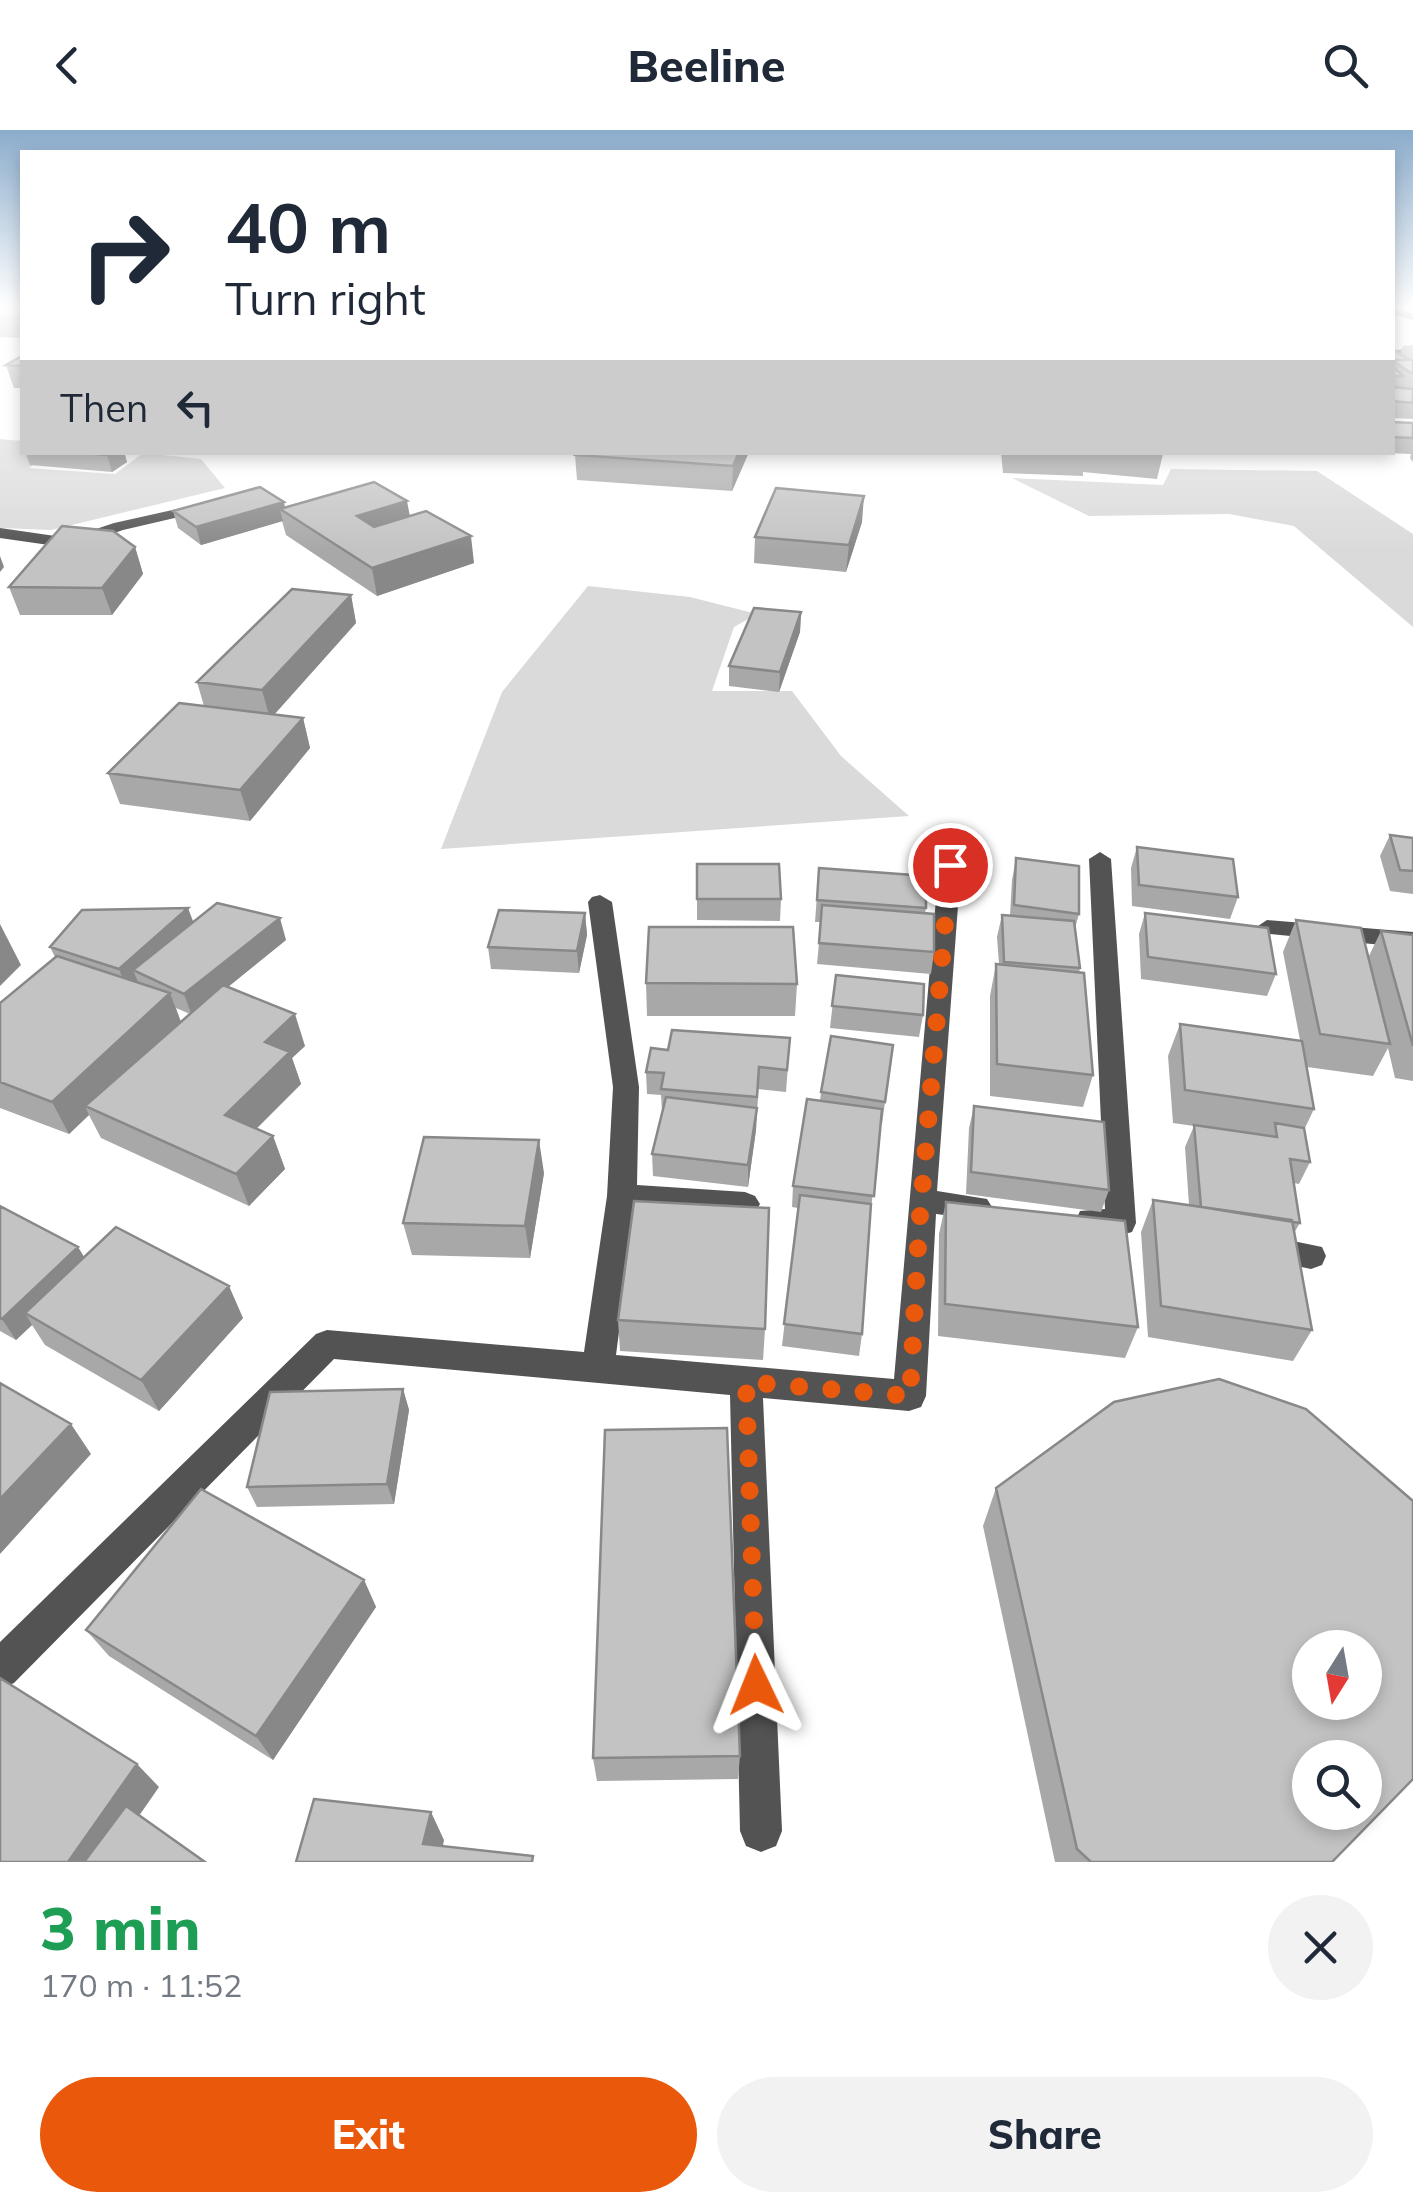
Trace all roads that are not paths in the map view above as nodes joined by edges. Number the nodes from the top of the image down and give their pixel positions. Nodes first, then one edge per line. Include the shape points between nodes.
1 (226, 506) edge
2 (0, 534) edge
3 (1100, 859) dead end
4 (950, 865) dead end
5 (600, 902) dead end
6 (1267, 928) edge
7 (1413, 940) edge
8 (622, 1196) junction
9 (922, 1201) junction
10 (744, 1204) edge
11 (1012, 1211) edge
12 (1066, 1217) edge
13 (1121, 1223) junction
14 (1159, 1230) edge
15 (1235, 1243) edge
16 (1311, 1256) dead end
17 (598, 1370) junction
18 (746, 1382) junction
19 (0, 1669) edge
20 (762, 1831) dead end

1 - 2 street via 120,526 70,543
3 - 13 street
4 - 9 street
5 - 8 street via 626,1087
6 - 7 street
8 - 10 street
8 - 17 street
9 - 11 street
9 - 18 street via 910,1396
12 - 13 street
13 - 14 street
15 - 16 street
17 - 18 street
17 - 19 street via 327,1344
18 - 20 street

